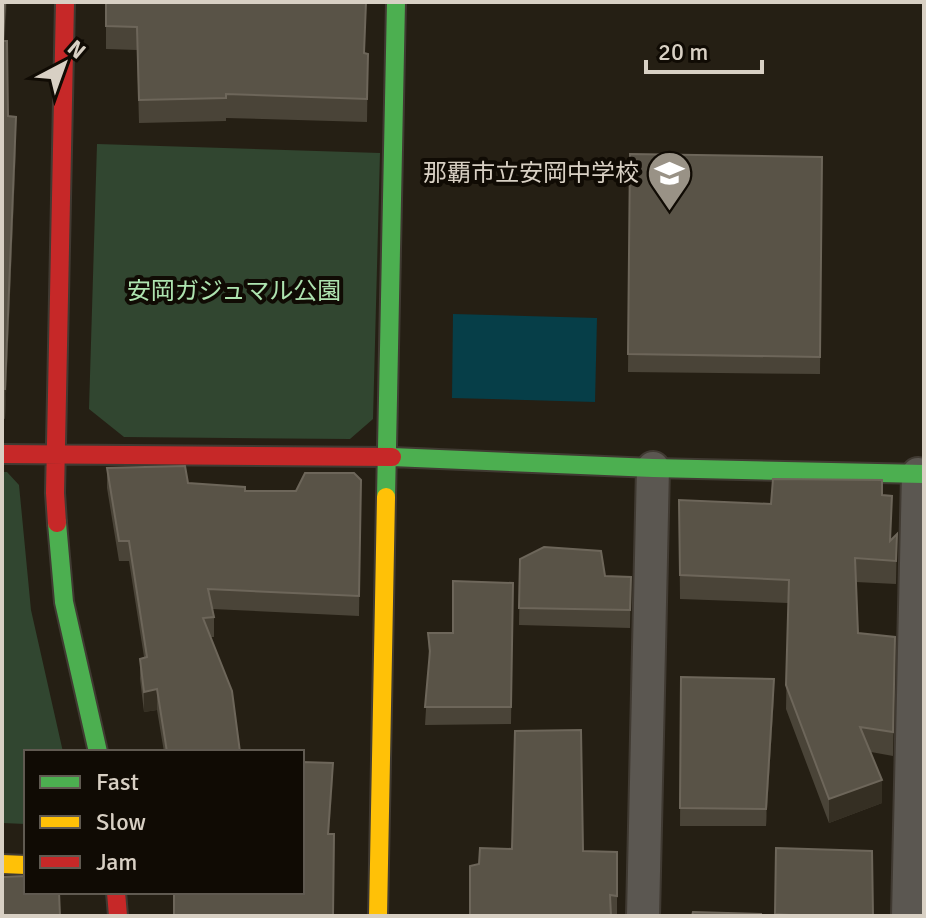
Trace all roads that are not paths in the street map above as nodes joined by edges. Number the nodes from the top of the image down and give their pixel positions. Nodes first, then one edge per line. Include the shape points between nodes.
1 (65, 2) edge
2 (396, 2) edge
3 (2, 454) edge
4 (55, 455) junction
5 (388, 457) junction
6 (653, 468) junction
7 (921, 474) edge
8 (98, 750) edge
9 (2, 864) edge
10 (24, 865) edge
11 (116, 894) edge
12 (118, 916) edge
13 (378, 916) edge
14 (643, 916) edge
15 (908, 916) edge

1 - 4 street
2 - 5 street
3 - 4 street
4 - 5 street
4 - 8 street via 64,602
5 - 6 street
5 - 13 street
6 - 7 street
6 - 14 street
7 - 15 street
9 - 10 street
11 - 12 street

